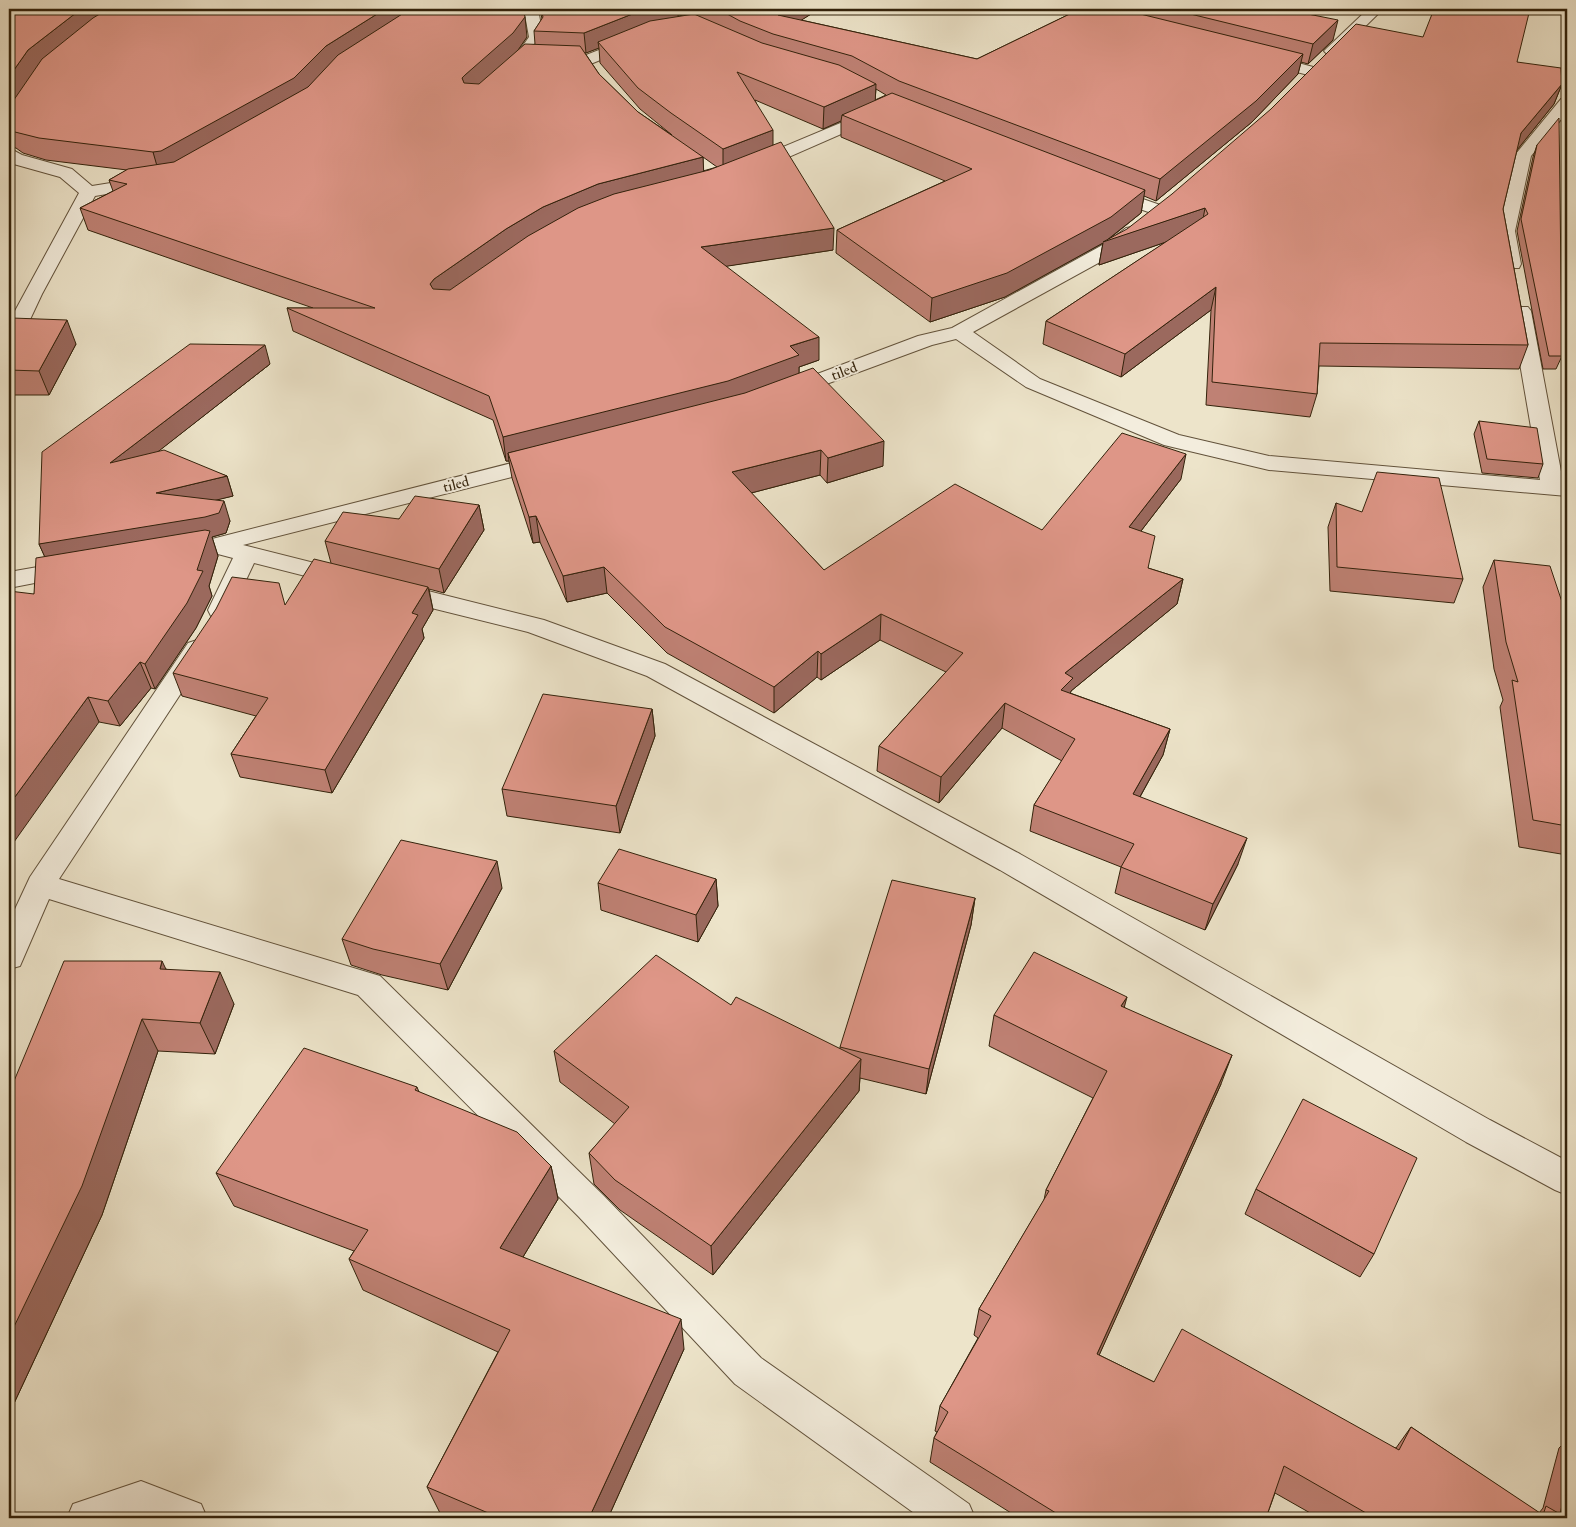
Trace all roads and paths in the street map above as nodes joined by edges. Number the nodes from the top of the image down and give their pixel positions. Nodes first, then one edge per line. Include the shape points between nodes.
1 (531, 9) edge
2 (632, 9) edge
3 (1376, 9) edge
4 (1554, 9) edge
5 (676, 10) edge
6 (1567, 10) edge
7 (696, 27) junction
8 (676, 31) edge
9 (647, 36) edge
10 (729, 42) edge
11 (1245, 54) edge
12 (523, 57) junction
13 (588, 60) junction
14 (598, 75) edge
15 (496, 81) edge
16 (884, 102) edge
17 (1567, 102) edge
18 (9, 152) edge
19 (29, 162) junction
20 (738, 173) edge
21 (9, 174) edge
22 (164, 180) edge
23 (1094, 187) edge
24 (88, 192) junction
25 (1514, 278) edge
26 (1518, 297) edge
27 (959, 332) junction
28 (9, 343) edge
29 (773, 398) edge
30 (563, 456) edge
31 (1560, 488) edge
32 (212, 546) junction
33 (248, 553) junction
34 (154, 555) edge
35 (96, 565) edge
36 (9, 580) edge
37 (40, 885) junction
38 (9, 957) edge
39 (1567, 1179) edge
40 (87, 1518) edge
41 (187, 1518) edge
42 (955, 1518) edge

1 - 12 street via 536,37
2 - 5 street
3 - 11 street via 1306,78
4 - 6 street
5 - 7 street
7 - 8 street
7 - 10 street via 709,30
9 - 13 street
12 - 13 street
12 - 15 street
13 - 14 street
16 - 20 street via 824,138
17 - 25 street via 1523,155 1506,230
18 - 19 street via 16,159
19 - 21 street
19 - 24 street via 66,173
22 - 24 street
23 - 27 street, tiled via 1167,204 1115,246
24 - 28 street
26 - 31 street
27 - 29 street, tiled via 925,340
27 - 31 street via 1033,383 1172,440 1269,463
30 - 32 street, tiled
32 - 33 street
32 - 34 street, tiled
33 - 37 street via 210,631
33 - 39 street via 535,626 656,670 1010,862
35 - 36 street
37 - 38 street
37 - 42 street via 369,985 748,1370
40 - 41 street via 141,1501

